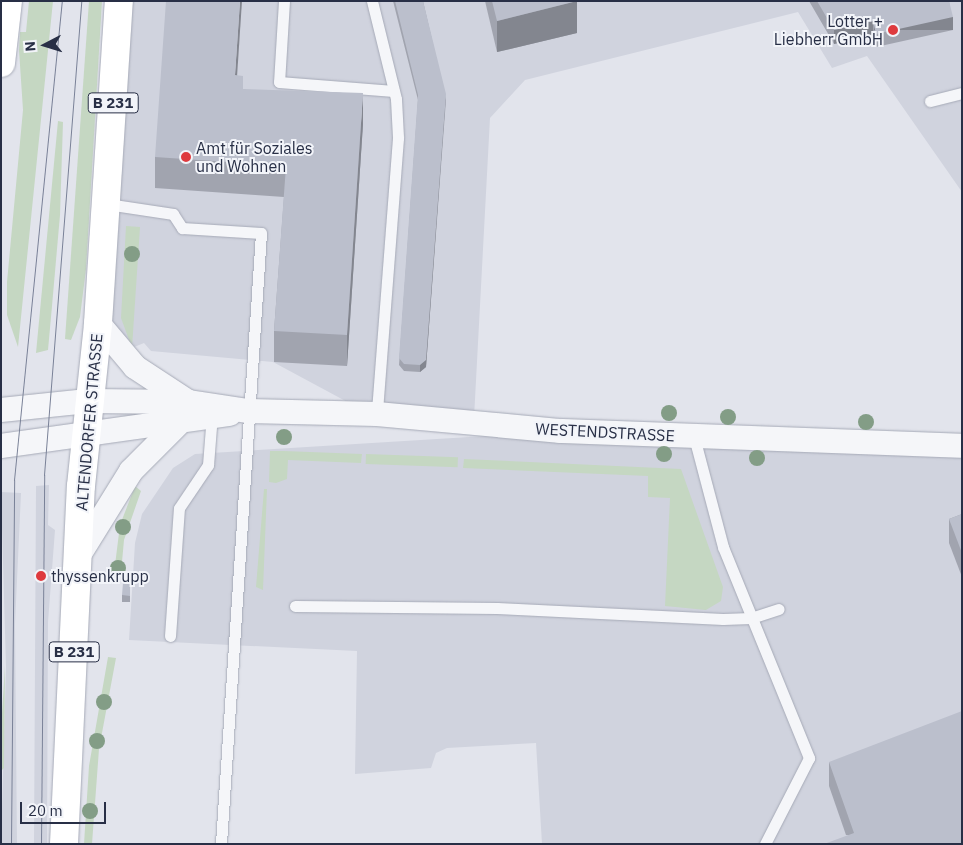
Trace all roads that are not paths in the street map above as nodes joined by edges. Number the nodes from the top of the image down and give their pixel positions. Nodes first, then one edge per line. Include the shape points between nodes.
1 (8, 1) edge
2 (119, 1) edge
3 (284, 1) edge
4 (372, 1) edge
5 (2, 51) edge
6 (394, 91) junction
7 (962, 93) edge
8 (930, 101) dead end
9 (107, 204) junction
10 (98, 323) junction
11 (88, 401) junction
12 (189, 402) junction
13 (1, 410) edge
14 (248, 410) junction
15 (212, 411) junction
16 (377, 414) junction
17 (178, 424) junction
18 (85, 434) junction
19 (694, 437) junction
20 (1, 446) edge
21 (962, 446) edge
22 (79, 555) junction
23 (295, 606) dead end
24 (779, 609) dead end
25 (751, 618) junction
26 (170, 636) dead end
27 (64, 844) edge
28 (221, 844) edge
29 (765, 844) edge

1 - 5 main road
2 - 9 main road, ALTENDORFER STRASSE / B 231
3 - 6 lane via 279,82
4 - 6 lane
6 - 16 lane via 398,138
7 - 8 lane
9 - 10 main road, ALTENDORFER STRASSE / B 231
9 - 14 lane via 173,214 182,228 261,233
10 - 11 main road, ALTENDORFER STRASSE / B 231
10 - 12 street, WESTENDSTRASSE via 135,367
11 - 12 street, WESTENDSTRASSE
11 - 13 street, WESTENDSTRASSE
11 - 18 main road, ALTENDORFER STRASSE / B 231
12 - 15 street, WESTENDSTRASSE
14 - 15 street, WESTENDSTRASSE
14 - 16 street, WESTENDSTRASSE
14 - 28 lane
15 - 17 street, WESTENDSTRASSE
15 - 26 lane via 208,465 179,508
16 - 19 street, WESTENDSTRASSE via 561,431
17 - 18 street, WESTENDSTRASSE
17 - 22 street via 131,472
18 - 20 street, WESTENDSTRASSE
18 - 22 main road, ALTENDORFER STRASSE / B 231
19 - 21 street, WESTENDSTRASSE
19 - 25 lane via 724,548
22 - 27 main road, ALTENDORFER STRASSE / B 231
23 - 25 lane
24 - 25 lane
25 - 29 lane via 808,758

